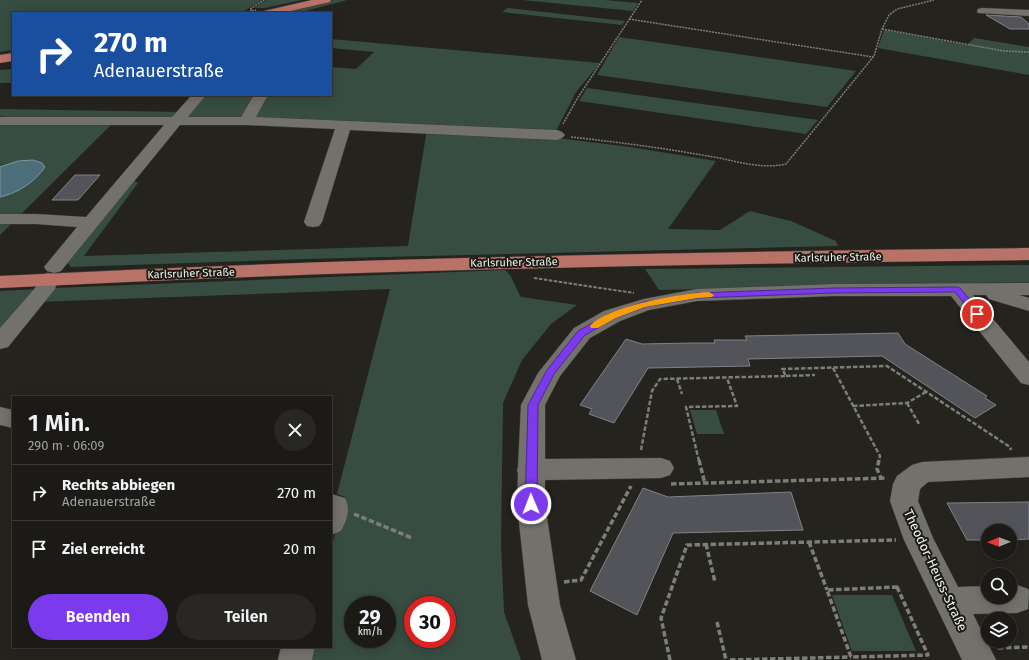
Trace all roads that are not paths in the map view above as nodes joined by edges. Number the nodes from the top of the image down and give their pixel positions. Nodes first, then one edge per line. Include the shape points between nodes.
1 (326, 0) edge
2 (982, 11) dead end
3 (272, 12) edge
4 (1029, 13) edge
5 (12, 57) edge
6 (0, 59) edge
7 (198, 96) edge
8 (260, 96) edge
9 (177, 120) junction
10 (0, 121) edge
11 (246, 121) junction
12 (344, 125) junction
13 (557, 135) road end
14 (0, 219) edge
15 (313, 222) dead end
16 (91, 223) junction
17 (1029, 254) edge
18 (51, 273) junction
19 (0, 282) edge
20 (1029, 288) edge
21 (968, 290) junction
22 (1029, 306) edge
23 (0, 342) edge
24 (1028, 376) edge
25 (0, 416) edge
26 (12, 419) edge
27 (1026, 467) edge
28 (530, 470) junction
29 (650, 476) road end
30 (949, 600) junction
31 (981, 600) edge
32 (298, 648) edge
33 (976, 654) edge
34 (295, 660) edge
35 (559, 660) edge

1 - 3 main road
2 - 4 street
5 - 6 main road
7 - 9 street
8 - 11 street
9 - 10 street
9 - 11 street
9 - 16 street
11 - 12 street
12 - 13 street
12 - 15 street
14 - 16 street
16 - 18 street
17 - 18 main road, Karlsruher Straße via 508,261
18 - 19 main road, Karlsruher Straße
18 - 23 street via 45,289
20 - 21 street
21 - 22 street
21 - 24 street
21 - 28 street via 834,290 697,295 653,303 612,316 582,333 550,373 533,405
25 - 26 street
27 - 30 street, Theodor-Heuss-Straße via 922,472 894,481 919,540
28 - 29 street
28 - 35 street via 531,504 544,605
30 - 31 street
30 - 33 street, Theodor-Heuss-Straße
32 - 34 street

